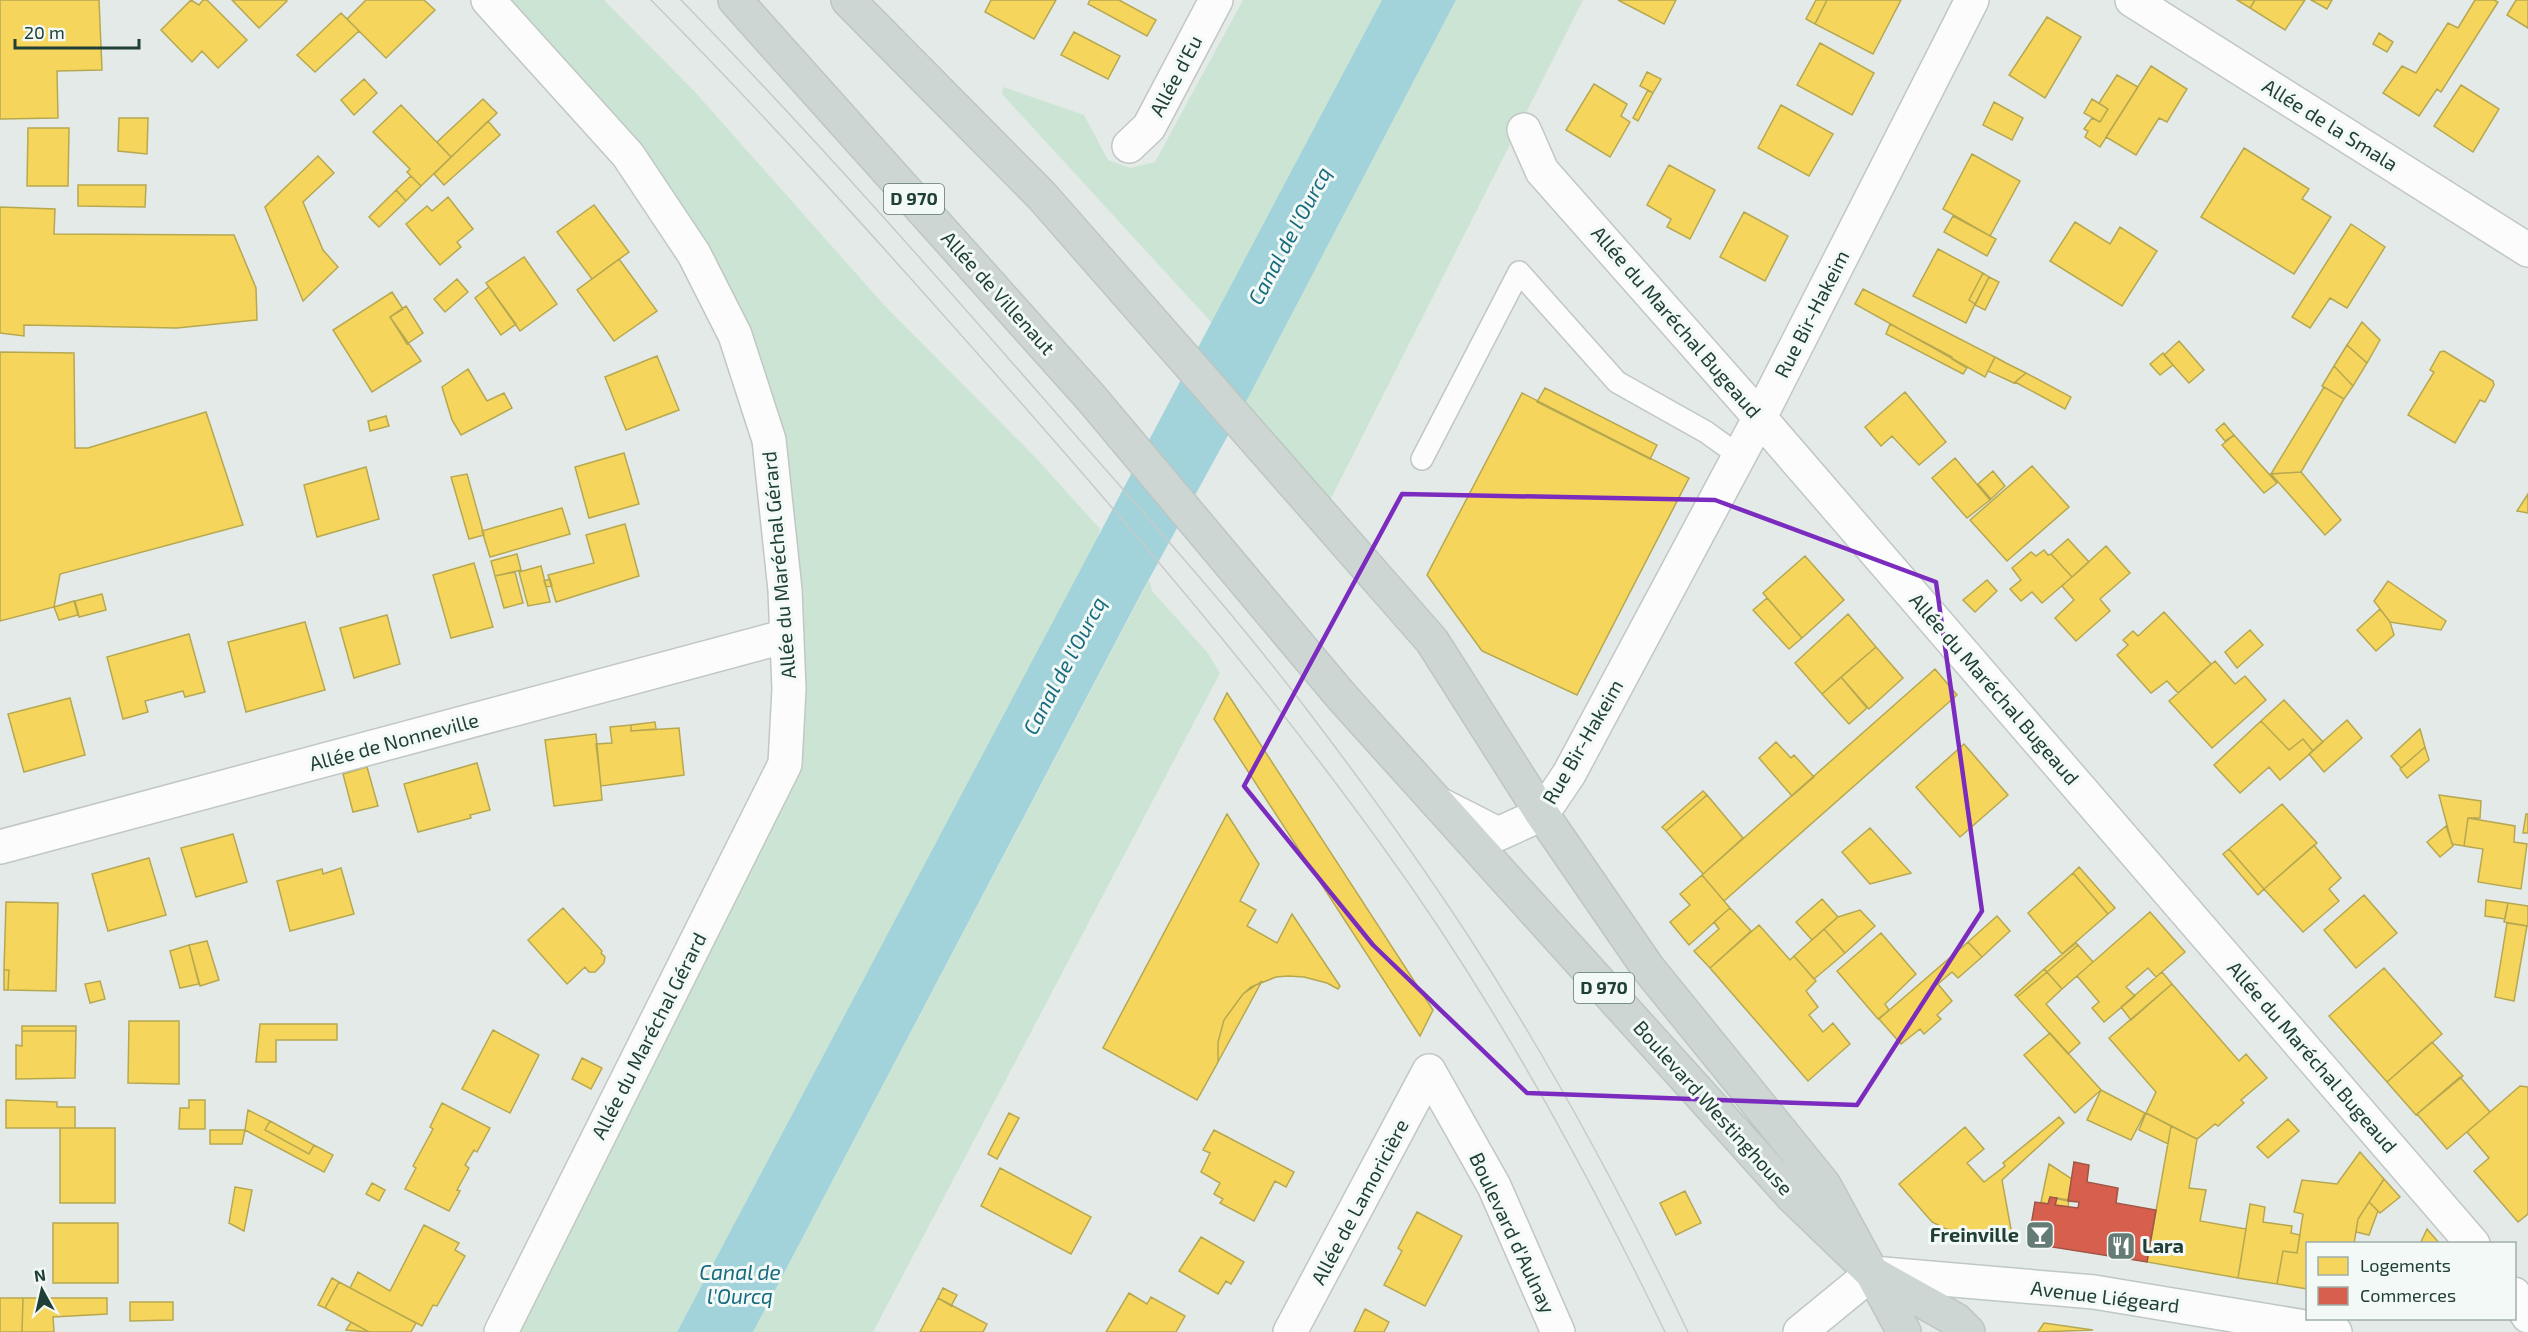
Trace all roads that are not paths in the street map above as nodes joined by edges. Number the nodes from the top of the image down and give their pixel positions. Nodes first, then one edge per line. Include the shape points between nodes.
1 (488, 0) edge
2 (735, 0) edge
3 (848, 0) edge
4 (1216, 0) edge
5 (1972, 0) edge
6 (2132, 0) edge
7 (1524, 130) dead end
8 (1128, 146) dead end
9 (2528, 250) edge
10 (1760, 417) junction
11 (1738, 455) junction
12 (1422, 459) dead end
13 (787, 636) junction
14 (1342, 697) joint
15 (1439, 805) junction
16 (1542, 814) junction
17 (0, 847) edge
18 (1429, 1071) joint
19 (2471, 1242) edge
20 (1872, 1273) junction
21 (2516, 1296) edge
22 (2528, 1316) edge
23 (501, 1332) edge
24 (1290, 1332) edge
25 (1558, 1332) edge
26 (1800, 1332) edge
27 (1904, 1332) edge
28 (1968, 1332) edge
29 (2335, 1332) edge

1 - 13 street, Allée du Maréchal Gérard via 628,155 694,254 735,335 769,440
2 - 14 main road, Allée de Villenaut / D 970 via 1092,399
3 - 16 main road, Boulevard Westinghouse / D 970 via 1042,196 1432,641
4 - 8 street, Allée d'Eu via 1149,126
5 - 10 street, Rue Bir-Hakeim
6 - 9 street, Allée de la Smala
7 - 10 street, Allée du Maréchal Bugeaud via 1542,171
10 - 11 street, Rue Bir-Hakeim
10 - 19 street, Allée du Maréchal Bugeaud
11 - 12 lane via 1706,432 1617,382 1519,272
11 - 16 street, Rue Bir-Hakeim via 1569,774
13 - 17 street, Allée de Nonneville
13 - 23 street, Allée du Maréchal Gérard via 785,764
14 - 15 main road, Boulevard Westinghouse / D 970
15 - 16 street via 1498,834
15 - 20 main road, Boulevard Westinghouse / D 970 via 1803,1207
16 - 20 main road, Boulevard Westinghouse / D 970 via 1648,968 1824,1185
18 - 24 street, Allée de Lamoricière
18 - 25 street, Boulevard d'Aulnay via 1494,1186
20 - 26 street
20 - 27 main road, Boulevard Westinghouse / D 970
20 - 28 main road, Boulevard Westinghouse / D 970 via 1956,1320
20 - 29 street, Avenue Liégeard via 2094,1292
21 - 22 street

